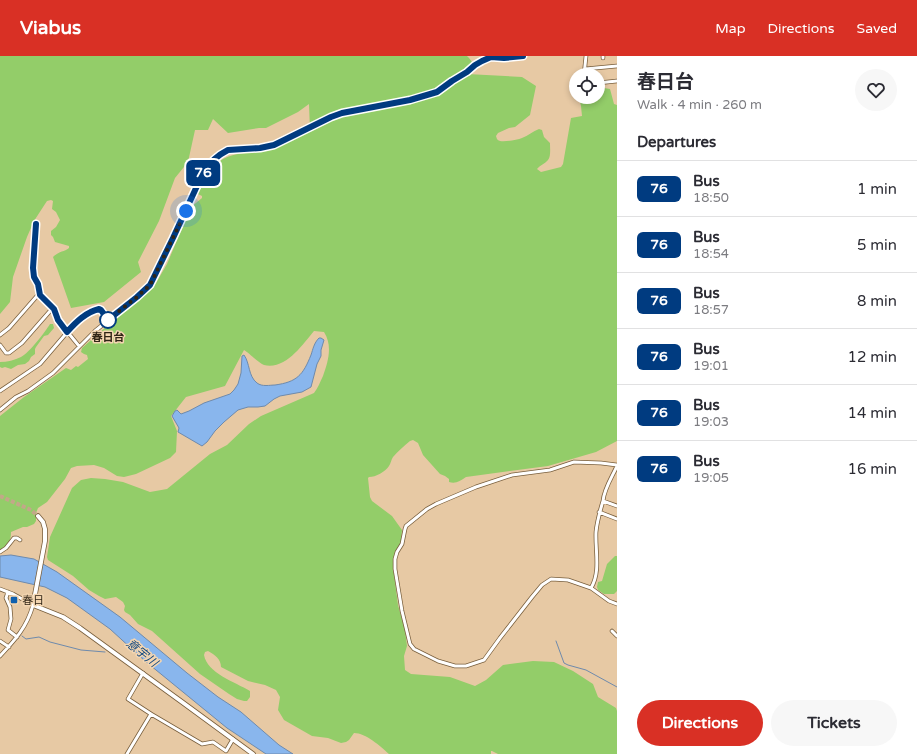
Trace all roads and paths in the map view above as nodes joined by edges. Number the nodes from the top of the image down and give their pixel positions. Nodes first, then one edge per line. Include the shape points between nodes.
1 (523, 56) edge
2 (586, 56) edge
3 (617, 66) edge
4 (585, 68) edge
5 (596, 68) edge
6 (617, 81) edge
7 (605, 82) edge
8 (36, 224) dead end
9 (40, 295) junction
10 (54, 309) junction
11 (108, 320) junction
12 (67, 332) junction
13 (0, 336) edge
14 (0, 345) edge
15 (79, 346) junction
16 (0, 391) edge
17 (0, 410) edge
18 (617, 466) edge
19 (603, 501) junction
20 (617, 506) edge
21 (599, 512) junction
22 (38, 516) tunnel mouth
23 (617, 519) edge
24 (20, 540) dead end
25 (0, 552) edge
26 (591, 588) junction
27 (0, 589) edge
28 (8, 592) junction
29 (34, 604) junction
30 (617, 604) edge
31 (612, 631) dead end
32 (617, 636) edge
33 (17, 637) junction
34 (0, 641) edge
35 (9, 646) junction
36 (0, 656) edge
37 (143, 673) junction
38 (151, 714) junction
39 (234, 739) junction
40 (227, 752) edge
41 (127, 754) edge
42 (252, 754) edge

1 - 11 street via 491,57 437,92 342,113 267,147 224,152 209,164 203,173 150,285
2 - 4 street
3 - 5 street
6 - 7 street
8 - 9 street via 34,273
9 - 10 street
9 - 13 street
10 - 12 street
10 - 14 street via 9,353
11 - 12 street via 101,310 97,309 76,322
11 - 15 street
12 - 15 street
12 - 16 street via 40,364
15 - 17 street via 53,373
18 - 19 street
18 - 26 street via 574,462 550,470 512,475 444,500 427,509 406,526 395,559 402,611 410,644 414,649 438,661 455,666 466,666 484,660 532,597 551,579 568,580
19 - 20 street
19 - 21 street
21 - 23 street
21 - 26 street via 596,575
22 - 29 street via 45,532 45,541
24 - 25 street via 14,538 9,546
26 - 30 street
27 - 28 street
28 - 29 street
28 - 33 street via 6,598 11,619 8,629
29 - 33 street via 25,626
29 - 37 street via 75,624
31 - 32 street
33 - 35 street
34 - 35 street
35 - 36 street
37 - 38 street via 128,699
37 - 39 street
38 - 40 street via 202,744 213,742
38 - 41 street
39 - 40 street
39 - 42 street

